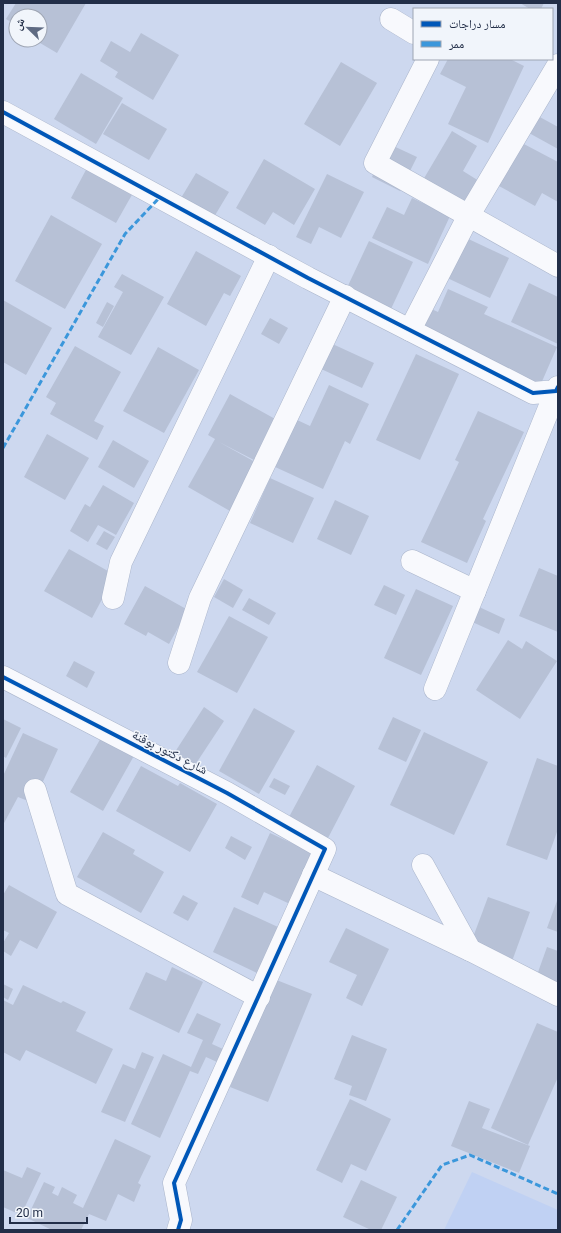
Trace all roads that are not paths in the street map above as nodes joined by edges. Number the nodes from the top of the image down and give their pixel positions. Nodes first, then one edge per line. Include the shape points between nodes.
1 (391, 19) dead end
2 (413, 32) edge
3 (427, 60) edge
4 (558, 66) edge
5 (3, 112) edge
6 (469, 215) junction
7 (269, 256) junction
8 (558, 266) edge
9 (345, 296) junction
10 (410, 330) junction
11 (557, 389) edge
12 (412, 561) dead end
13 (475, 591) junction
14 (113, 598) dead end
15 (179, 663) dead end
16 (3, 677) edge
17 (435, 689) dead end
18 (35, 790) dead end
19 (423, 866) dead end
20 (313, 875) junction
21 (470, 950) junction
22 (558, 995) edge
23 (259, 997) junction
24 (178, 1230) edge

1 - 2 street
3 - 6 street via 375,163
4 - 6 street
5 - 7 street
6 - 8 street
6 - 10 street
7 - 9 street
7 - 14 street via 121,562
9 - 10 street
9 - 15 street via 200,598
10 - 11 street via 533,393
11 - 13 street
12 - 13 street
13 - 17 street
16 - 20 street, شارع دكتور بوقنة via 227,793 325,849
18 - 23 street via 67,894
19 - 21 street
20 - 21 street
20 - 23 street
21 - 22 street
23 - 24 street via 174,1183 181,1220

